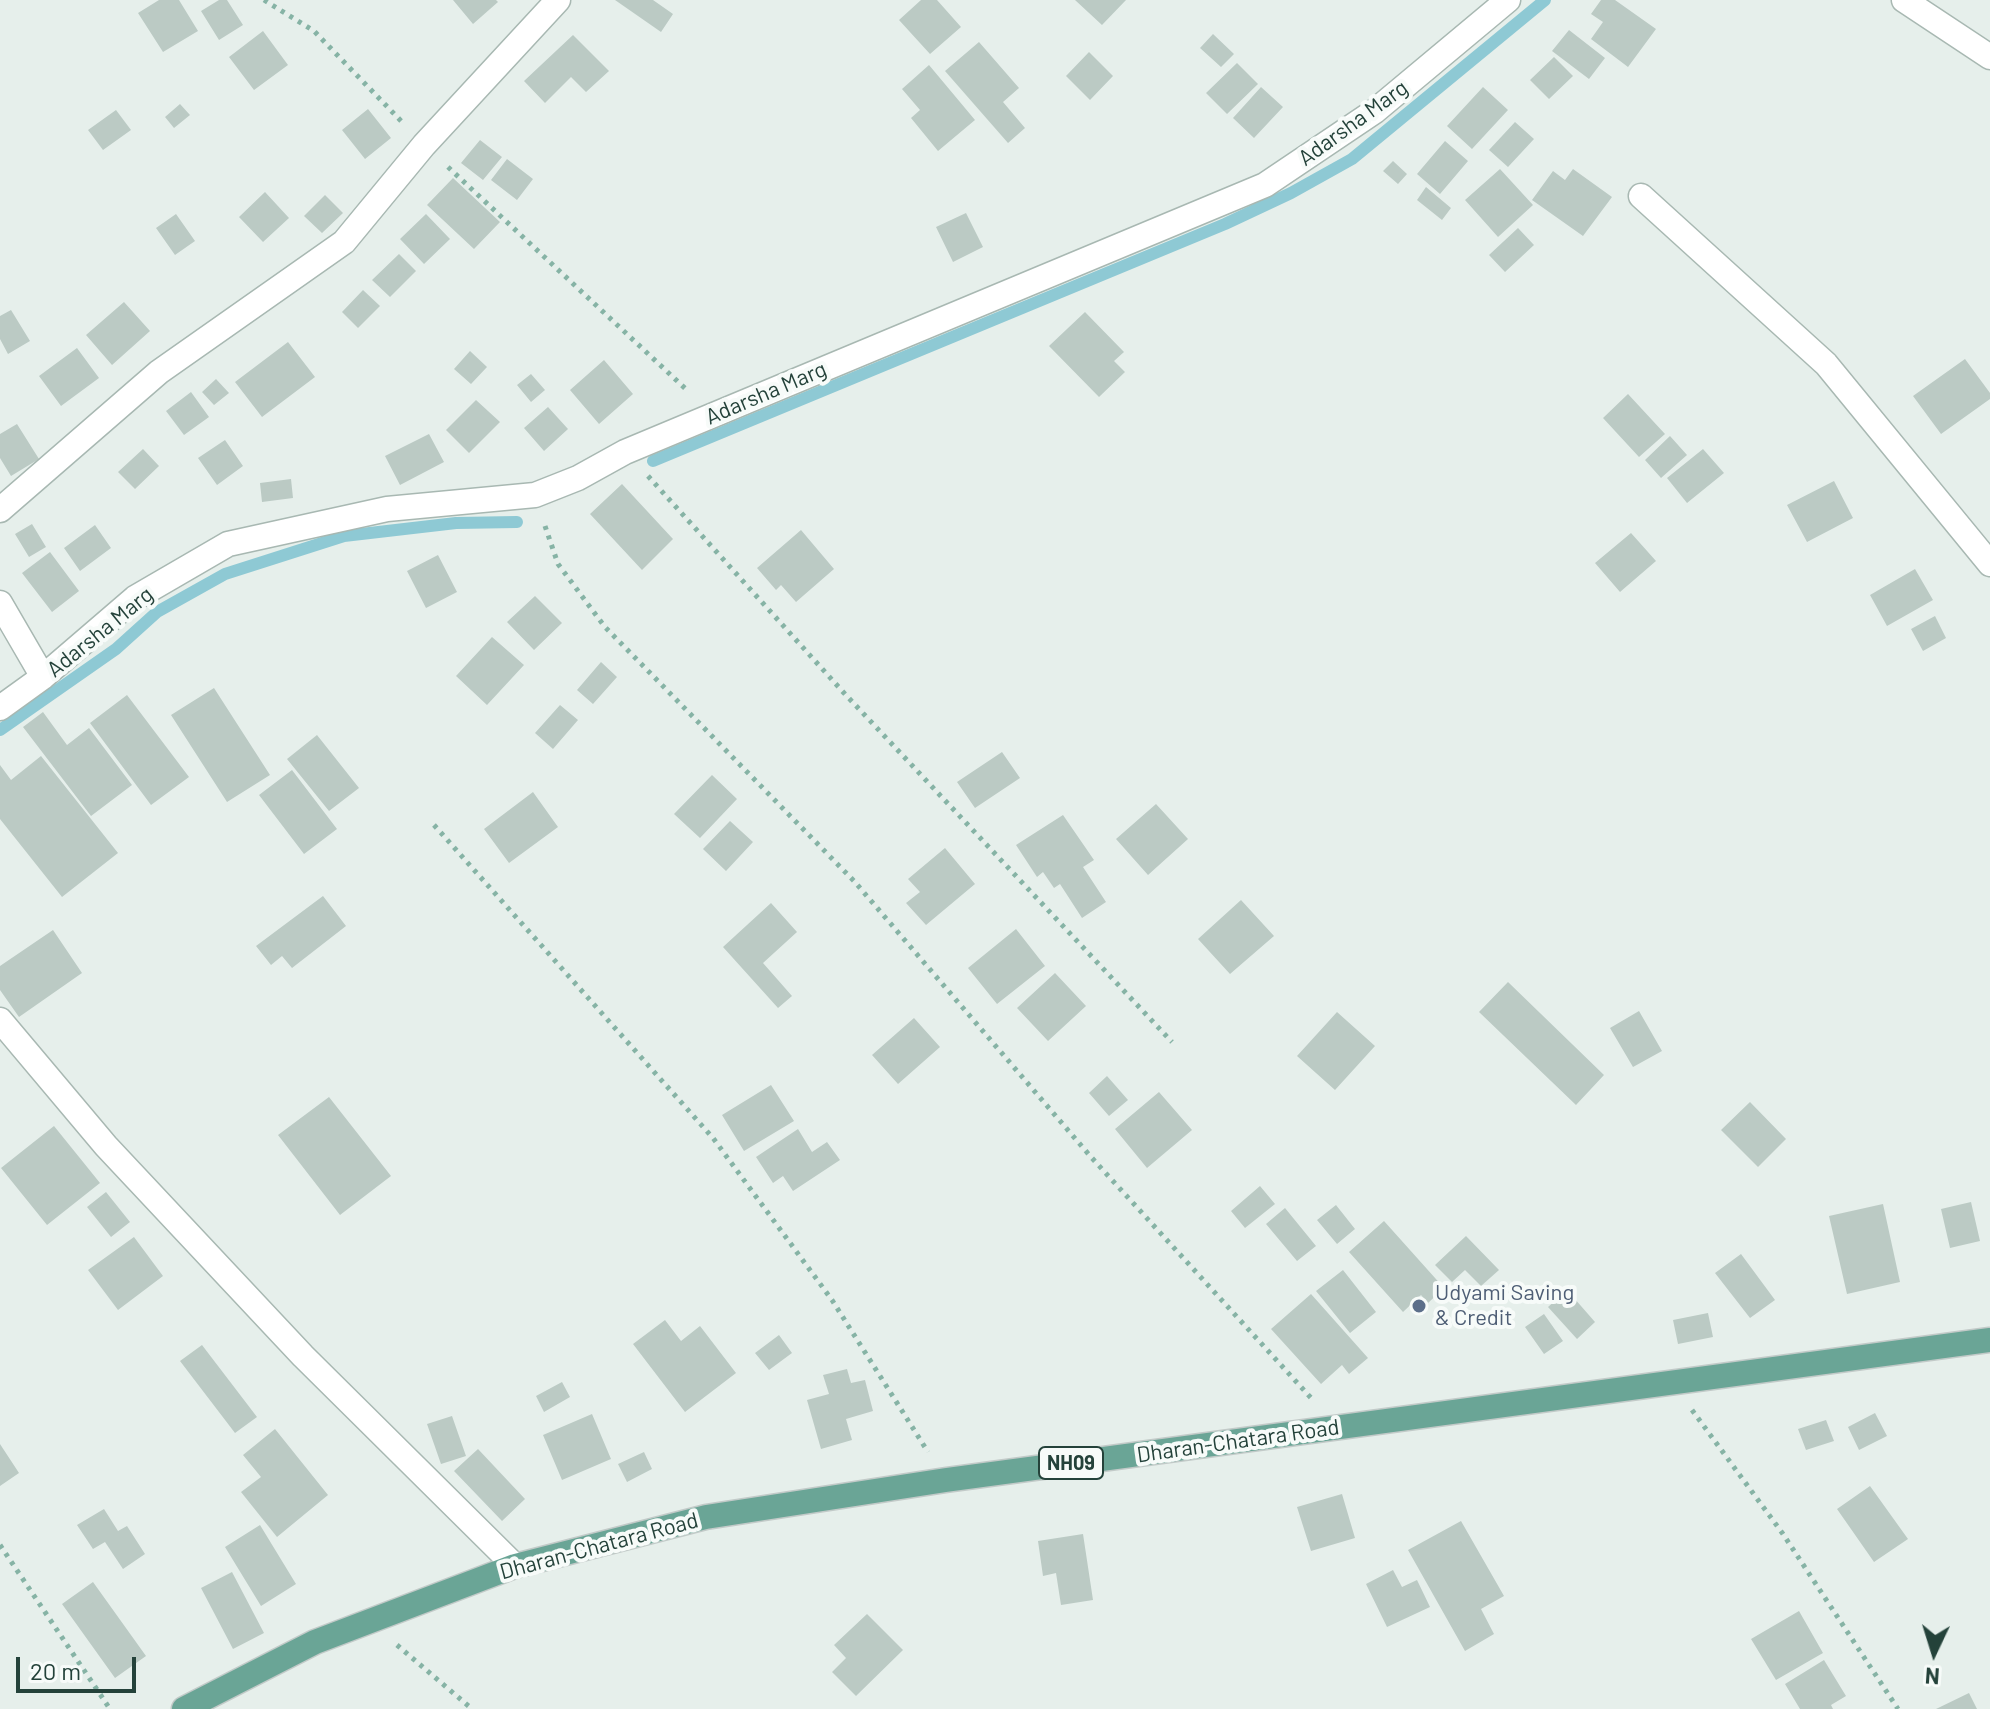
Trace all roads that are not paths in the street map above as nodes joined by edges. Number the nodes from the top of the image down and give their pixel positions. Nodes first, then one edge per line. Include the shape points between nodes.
1 (558, 0) edge
2 (1508, 0) edge
3 (1904, 0) edge
4 (1990, 57) edge
5 (1641, 196) dead end
6 (0, 510) edge
7 (1990, 564) edge
8 (0, 603) edge
9 (43, 677) junction
10 (0, 708) edge
11 (0, 1020) edge
12 (1990, 1340) edge
13 (515, 1566) junction
14 (184, 1709) edge

1 - 6 street via 424,145 344,242 159,372
2 - 9 street, Adarsha Marg via 1375,111 1265,185 625,452 535,495 387,509 228,544 135,598
3 - 4 street
5 - 7 street via 1826,364
8 - 9 street
9 - 10 street, Adarsha Marg
11 - 13 street via 106,1146 272,1323
12 - 13 main road, Dharan-Chatara Road / NH09 via 946,1480 706,1517
13 - 14 main road, Dharan-Chatara Road / NH09 via 315,1642

